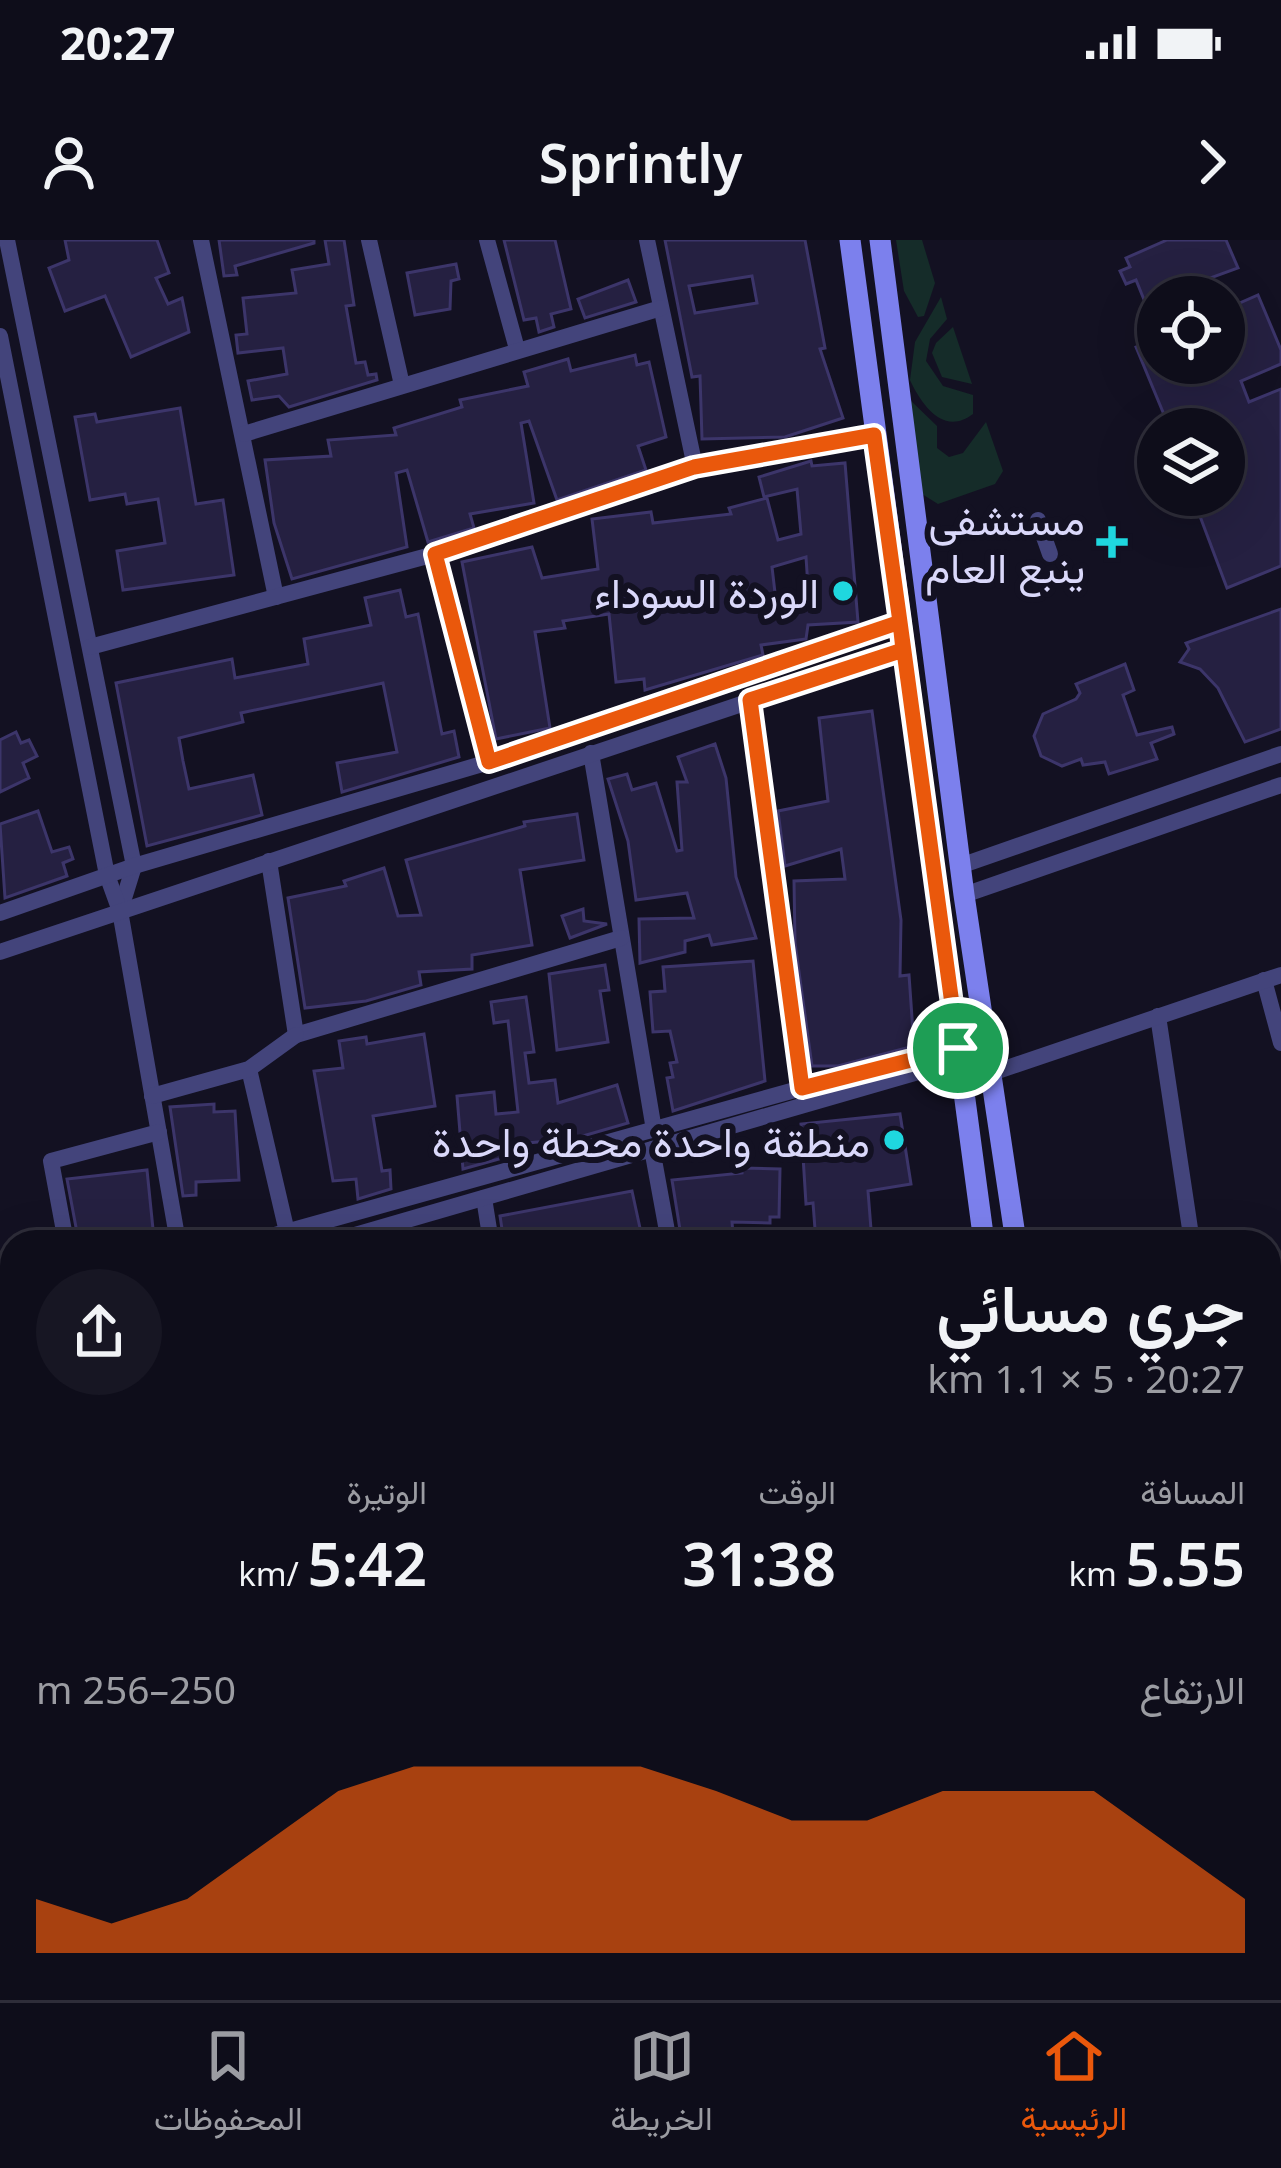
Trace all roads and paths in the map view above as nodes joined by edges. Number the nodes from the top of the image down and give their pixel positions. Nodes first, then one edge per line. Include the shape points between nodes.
1 (7, 240) edge
2 (201, 240) edge
3 (369, 240) edge
4 (487, 240) edge
5 (647, 240) edge
6 (850, 240) edge
7 (880, 240) edge
8 (661, 308) junction
9 (0, 336) edge
10 (518, 350) junction
11 (402, 385) junction
12 (7, 411) edge
13 (244, 434) junction
14 (874, 435) junction
15 (694, 467) junction
16 (1038, 520) dead end
17 (435, 554) junction
18 (1050, 554) dead end
19 (276, 597) junction
20 (900, 622) junction
21 (90, 647) junction
22 (903, 650) junction
23 (750, 700) junction
24 (591, 753) junction
25 (1281, 754) edge
26 (489, 762) junction
27 (1281, 784) edge
28 (269, 861) junction
29 (134, 866) junction
30 (960, 866) junction
31 (107, 875) junction
32 (964, 895) junction
33 (120, 911) junction
34 (0, 913) edge
35 (621, 938) junction
36 (0, 952) edge
37 (1273, 977) edge
38 (1158, 1016) junction
39 (296, 1035) junction
40 (1281, 1043) edge
41 (986, 1048) junction
42 (958, 1056) junction
43 (249, 1069) junction
44 (989, 1074) junction
45 (802, 1088) junction
46 (152, 1096) junction
47 (159, 1132) junction
48 (653, 1139) junction
49 (999, 1144) junction
50 (971, 1150) junction
51 (484, 1198) junction
52 (64, 1230) edge
53 (176, 1230) edge
54 (287, 1230) edge
55 (295, 1230) edge
56 (373, 1230) edge
57 (489, 1230) edge
58 (667, 1230) edge
59 (982, 1230) edge
60 (1014, 1230) edge
61 (1190, 1230) edge

1 - 21 street
2 - 13 street
3 - 11 street
4 - 10 street
5 - 8 street
6 - 14 main road
7 - 30 main road
8 - 10 street
8 - 15 street
9 - 12 street
10 - 11 street
11 - 13 street
12 - 31 street
13 - 19 street
14 - 15 street
14 - 20 main road
15 - 17 street
16 - 18 street
17 - 19 street
17 - 26 street
19 - 21 street
20 - 22 main road
20 - 26 street
21 - 29 street
22 - 23 street
22 - 42 main road
23 - 24 street
23 - 45 street
24 - 28 street
24 - 35 street
25 - 30 street
26 - 29 street
27 - 32 street
28 - 33 street
28 - 39 street
29 - 31 street
29 - 33 street
30 - 32 main road
31 - 33 street
31 - 34 street
32 - 41 main road
33 - 36 street
33 - 46 street
35 - 39 street
35 - 48 street
37 - 38 street
37 - 40 street
38 - 44 street
38 - 61 street
39 - 43 street
41 - 42 street
41 - 44 main road
42 - 45 street
42 - 48 street
42 - 50 main road
43 - 46 street
43 - 54 street
44 - 49 main road
45 - 48 street
46 - 47 street
47 - 52 street via 51,1161
47 - 53 street
48 - 51 street
48 - 55 street
48 - 58 street
49 - 50 main road
49 - 60 main road
50 - 59 main road
51 - 56 street
51 - 57 street

